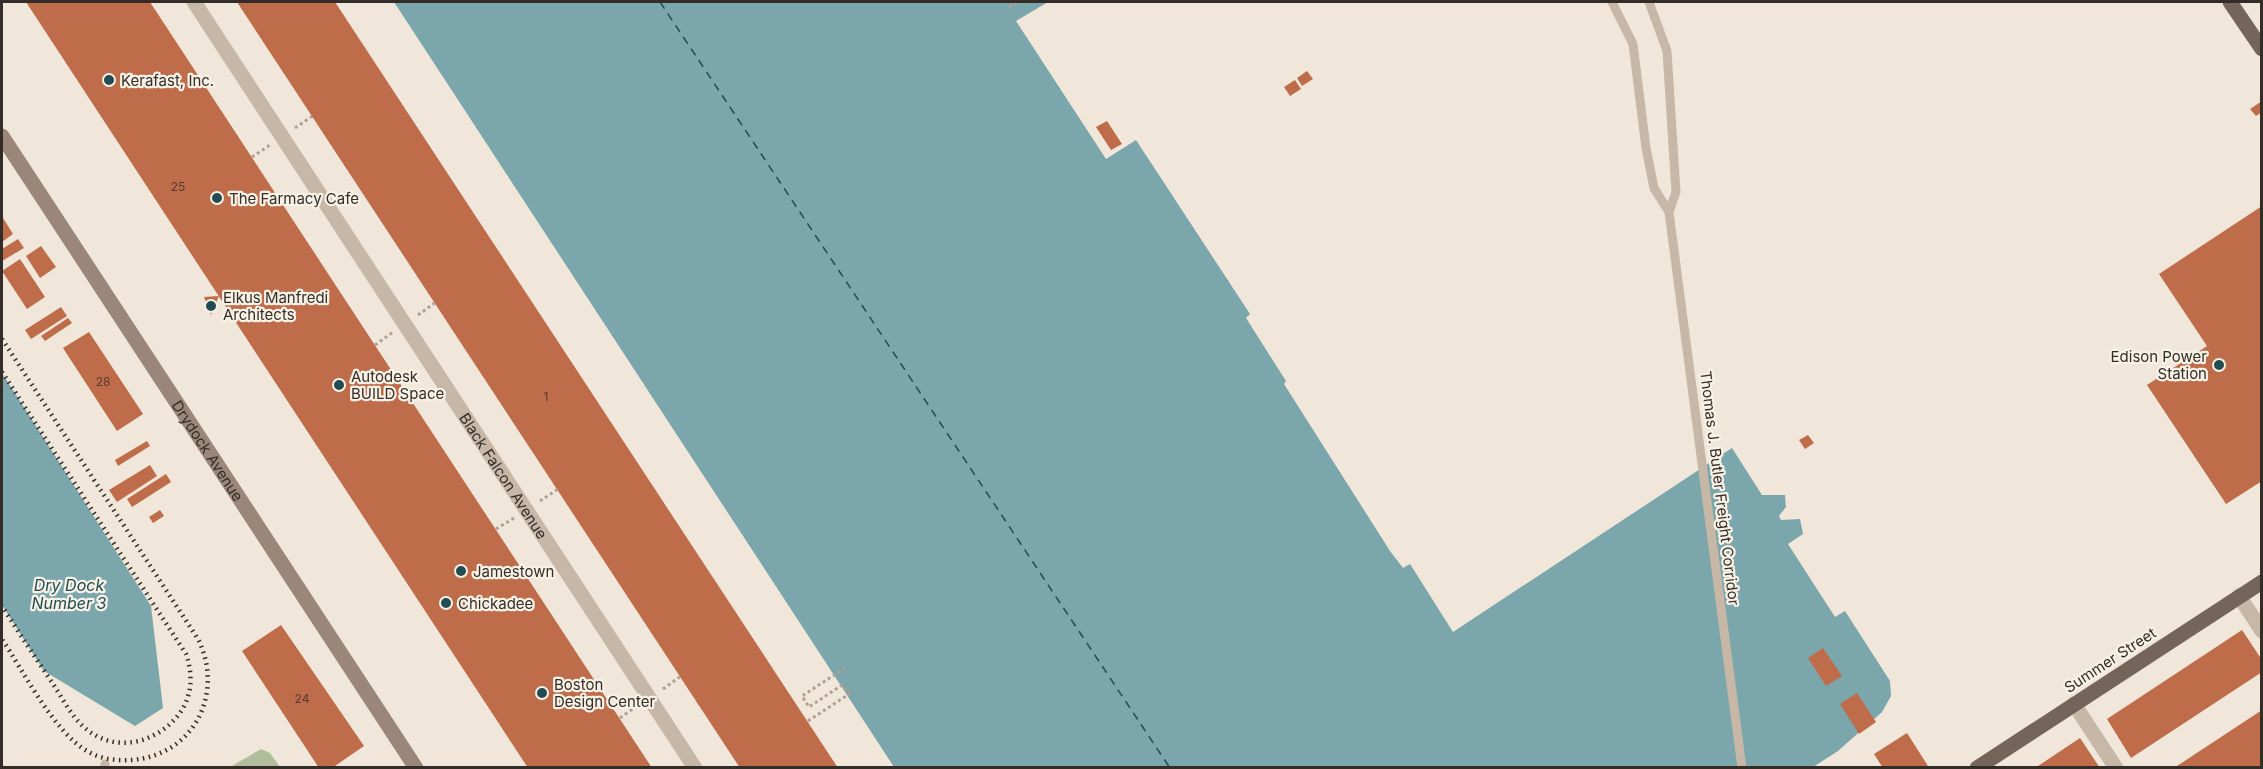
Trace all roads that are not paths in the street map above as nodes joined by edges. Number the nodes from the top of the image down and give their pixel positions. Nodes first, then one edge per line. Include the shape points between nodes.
1 (194, 2) edge
2 (1612, 2) edge
3 (1648, 2) edge
4 (2230, 2) edge
5 (2259, 41) edge
6 (2, 136) edge
7 (1669, 212) junction
8 (2262, 582) edge
9 (2239, 596) junction
10 (2262, 631) edge
11 (2074, 704) junction
12 (416, 768) edge
13 (695, 768) edge
14 (1742, 768) edge
15 (1977, 768) edge
16 (2116, 768) edge

1 - 13 street, Black Falcon Avenue
2 - 7 lane, Thomas J. Butler Freight Corridor via 1633,44 1654,188
3 - 7 lane, Thomas J. Butler Freight Corridor via 1667,51 1676,192
4 - 5 main road
6 - 12 street, Drydock Avenue
7 - 14 lane, Thomas J. Butler Freight Corridor
8 - 9 main road, Summer Street
9 - 10 street
9 - 11 main road, Summer Street
11 - 15 main road, Summer Street
11 - 16 street

